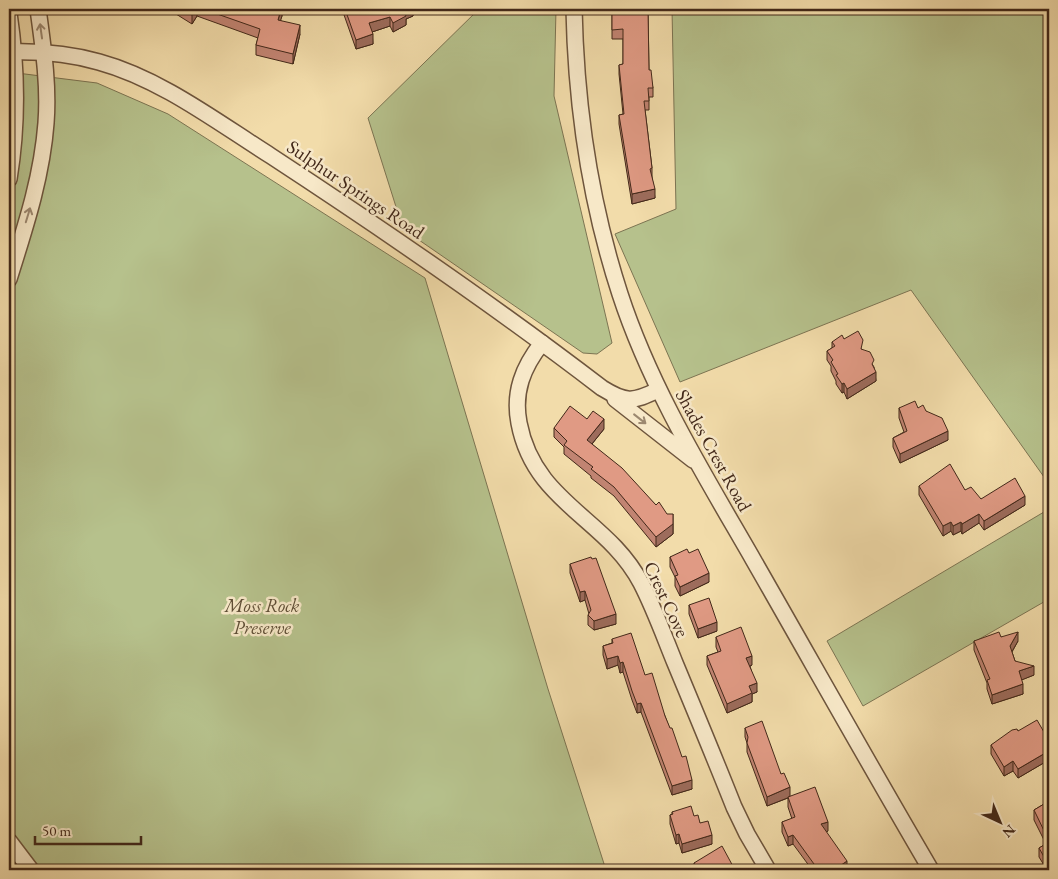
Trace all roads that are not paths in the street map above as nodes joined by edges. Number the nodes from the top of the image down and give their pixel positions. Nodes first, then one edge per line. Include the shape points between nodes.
1 (38, 9) edge
2 (574, 9) edge
3 (9, 13) edge
4 (12, 52) edge
5 (44, 54) junction
6 (9, 179) edge
7 (9, 279) edge
8 (542, 343) junction
9 (602, 388) junction
10 (658, 390) junction
11 (699, 465) junction
12 (9, 841) edge
13 (31, 870) edge
14 (768, 870) edge
15 (931, 870) edge

5 -> 1 street
2 - 10 street, Shades Crest Road via 578,86 597,211 620,295
3 - 4 street
4 - 5 street, Sulphur Springs Road
4 - 6 street via 13,143
7 -> 5 street via 39,170 46,122
5 - 8 street, Sulphur Springs Road via 99,62 133,74 187,102 420,255
8 - 9 street, Sulphur Springs Road
8 - 14 street, Crest Cove via 524,369 517,398 521,432 529,456 548,486 615,548 640,582 738,816
9 - 10 street, Sulphur Springs Road via 622,400 638,400
9 -> 11 street
10 - 11 street, Shades Crest Road
11 - 15 street, Shades Crest Road
12 - 13 street

